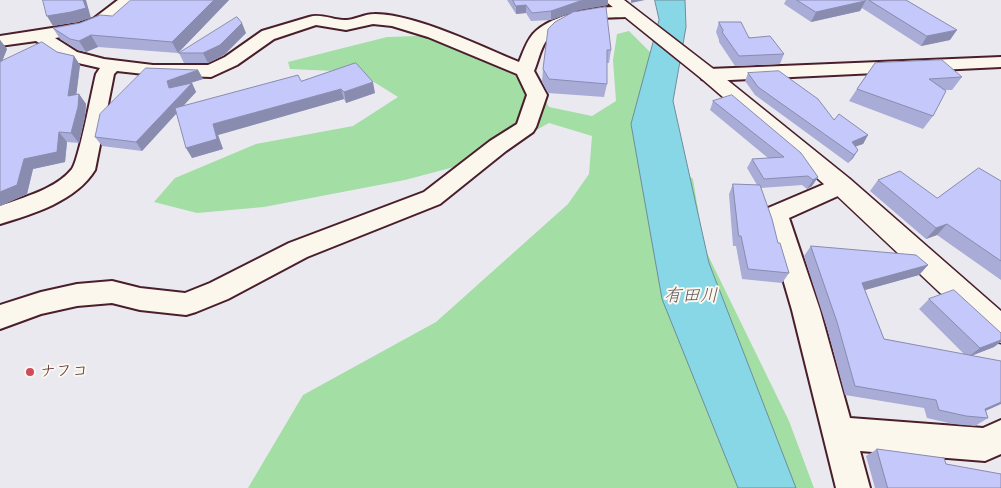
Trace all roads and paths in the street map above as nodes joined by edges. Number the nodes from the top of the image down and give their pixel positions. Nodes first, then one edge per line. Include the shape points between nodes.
1 (128, 0) edge
2 (620, 6) edge
3 (39, 35) junction
4 (0, 41) edge
5 (1001, 62) edge
6 (112, 65) junction
7 (525, 71) junction
8 (709, 75) junction
9 (841, 185) junction
10 (0, 215) edge
11 (0, 317) edge
12 (1001, 330) edge
13 (837, 433) junction
14 (1001, 436) edge
15 (853, 488) edge

1 - 3 street via 90,26
2 - 7 street via 552,26 538,39
2 - 8 street
3 - 4 street
3 - 6 street via 71,56
5 - 8 street
6 - 7 street via 211,71 268,35 315,20 346,25 373,19 393,21 434,33
6 - 10 street via 104,74 84,170 70,184 45,198
7 - 11 street via 537,95 526,126 432,198 298,250 219,291 186,304 112,292 77,295
8 - 9 street
9 - 12 street
9 - 13 street via 776,214 806,310
13 - 14 street via 985,445
13 - 15 street

